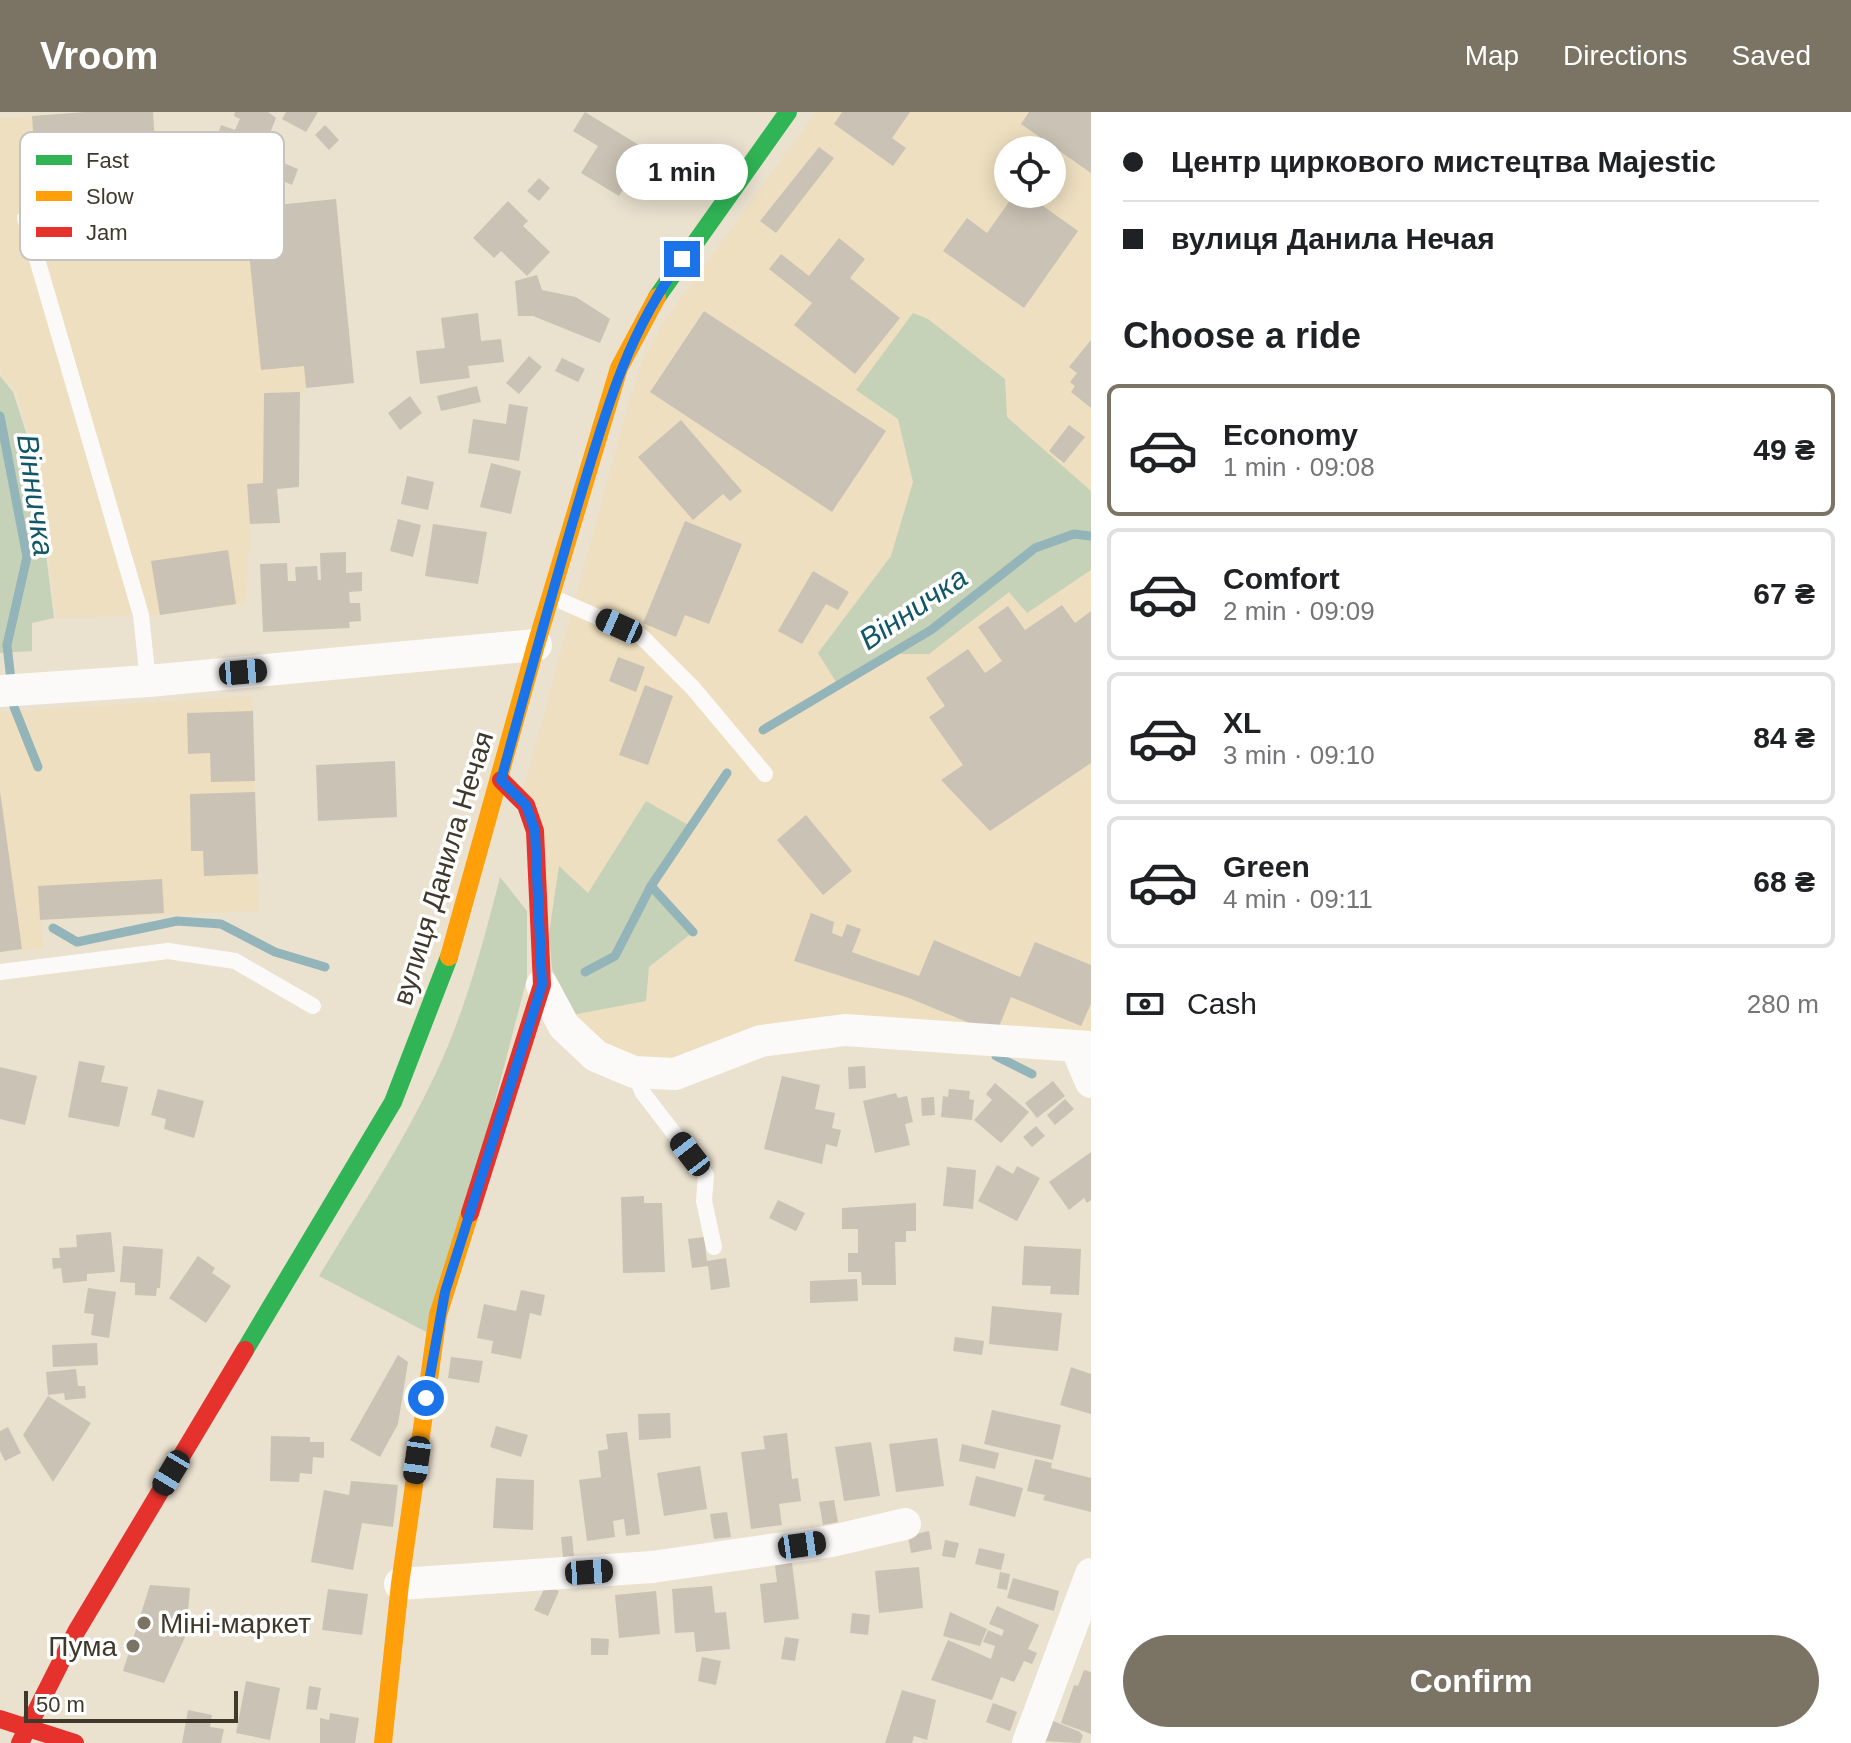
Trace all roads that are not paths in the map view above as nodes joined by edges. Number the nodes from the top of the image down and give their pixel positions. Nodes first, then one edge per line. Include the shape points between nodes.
1 (788, 112) edge
2 (37, 260) edge
3 (551, 596) junction
4 (536, 645) junction
5 (148, 681) junction
6 (0, 691) edge
7 (765, 774) dead end
8 (501, 780) junction
9 (0, 972) edge
10 (542, 985) junction
11 (313, 1006) dead end
12 (1083, 1047) edge
13 (634, 1072) junction
14 (1091, 1082) edge
15 (714, 1247) dead end
16 (905, 1524) dead end
17 (1091, 1574) edge
18 (400, 1584) junction
19 (0, 1719) edge
20 (23, 1736) edge
21 (75, 1743) edge
22 (383, 1743) edge
23 (1028, 1743) edge

1 - 3 main road, вулиця Данила Нечая via 664,283 619,368
2 - 5 lane via 141,615
3 - 4 main road, вулиця Данила Нечая
3 - 7 lane via 641,636
4 - 5 street
4 - 8 main road, вулиця Данила Нечая
5 - 6 street
8 - 10 main road via 526,805 535,831
8 - 20 main road, вулиця Данила Нечая via 446,970 393,1102 76,1632
9 - 11 lane via 168,951 235,961
10 - 13 street via 564,1026 596,1056
10 - 18 main road via 438,1315
12 - 13 street via 845,1030 761,1041 675,1074
12 - 14 street
13 - 15 lane via 643,1093 706,1175 704,1201
16 - 18 street via 832,1541 652,1567
17 - 23 street
18 - 22 main road
19 - 20 main road
20 - 21 main road

